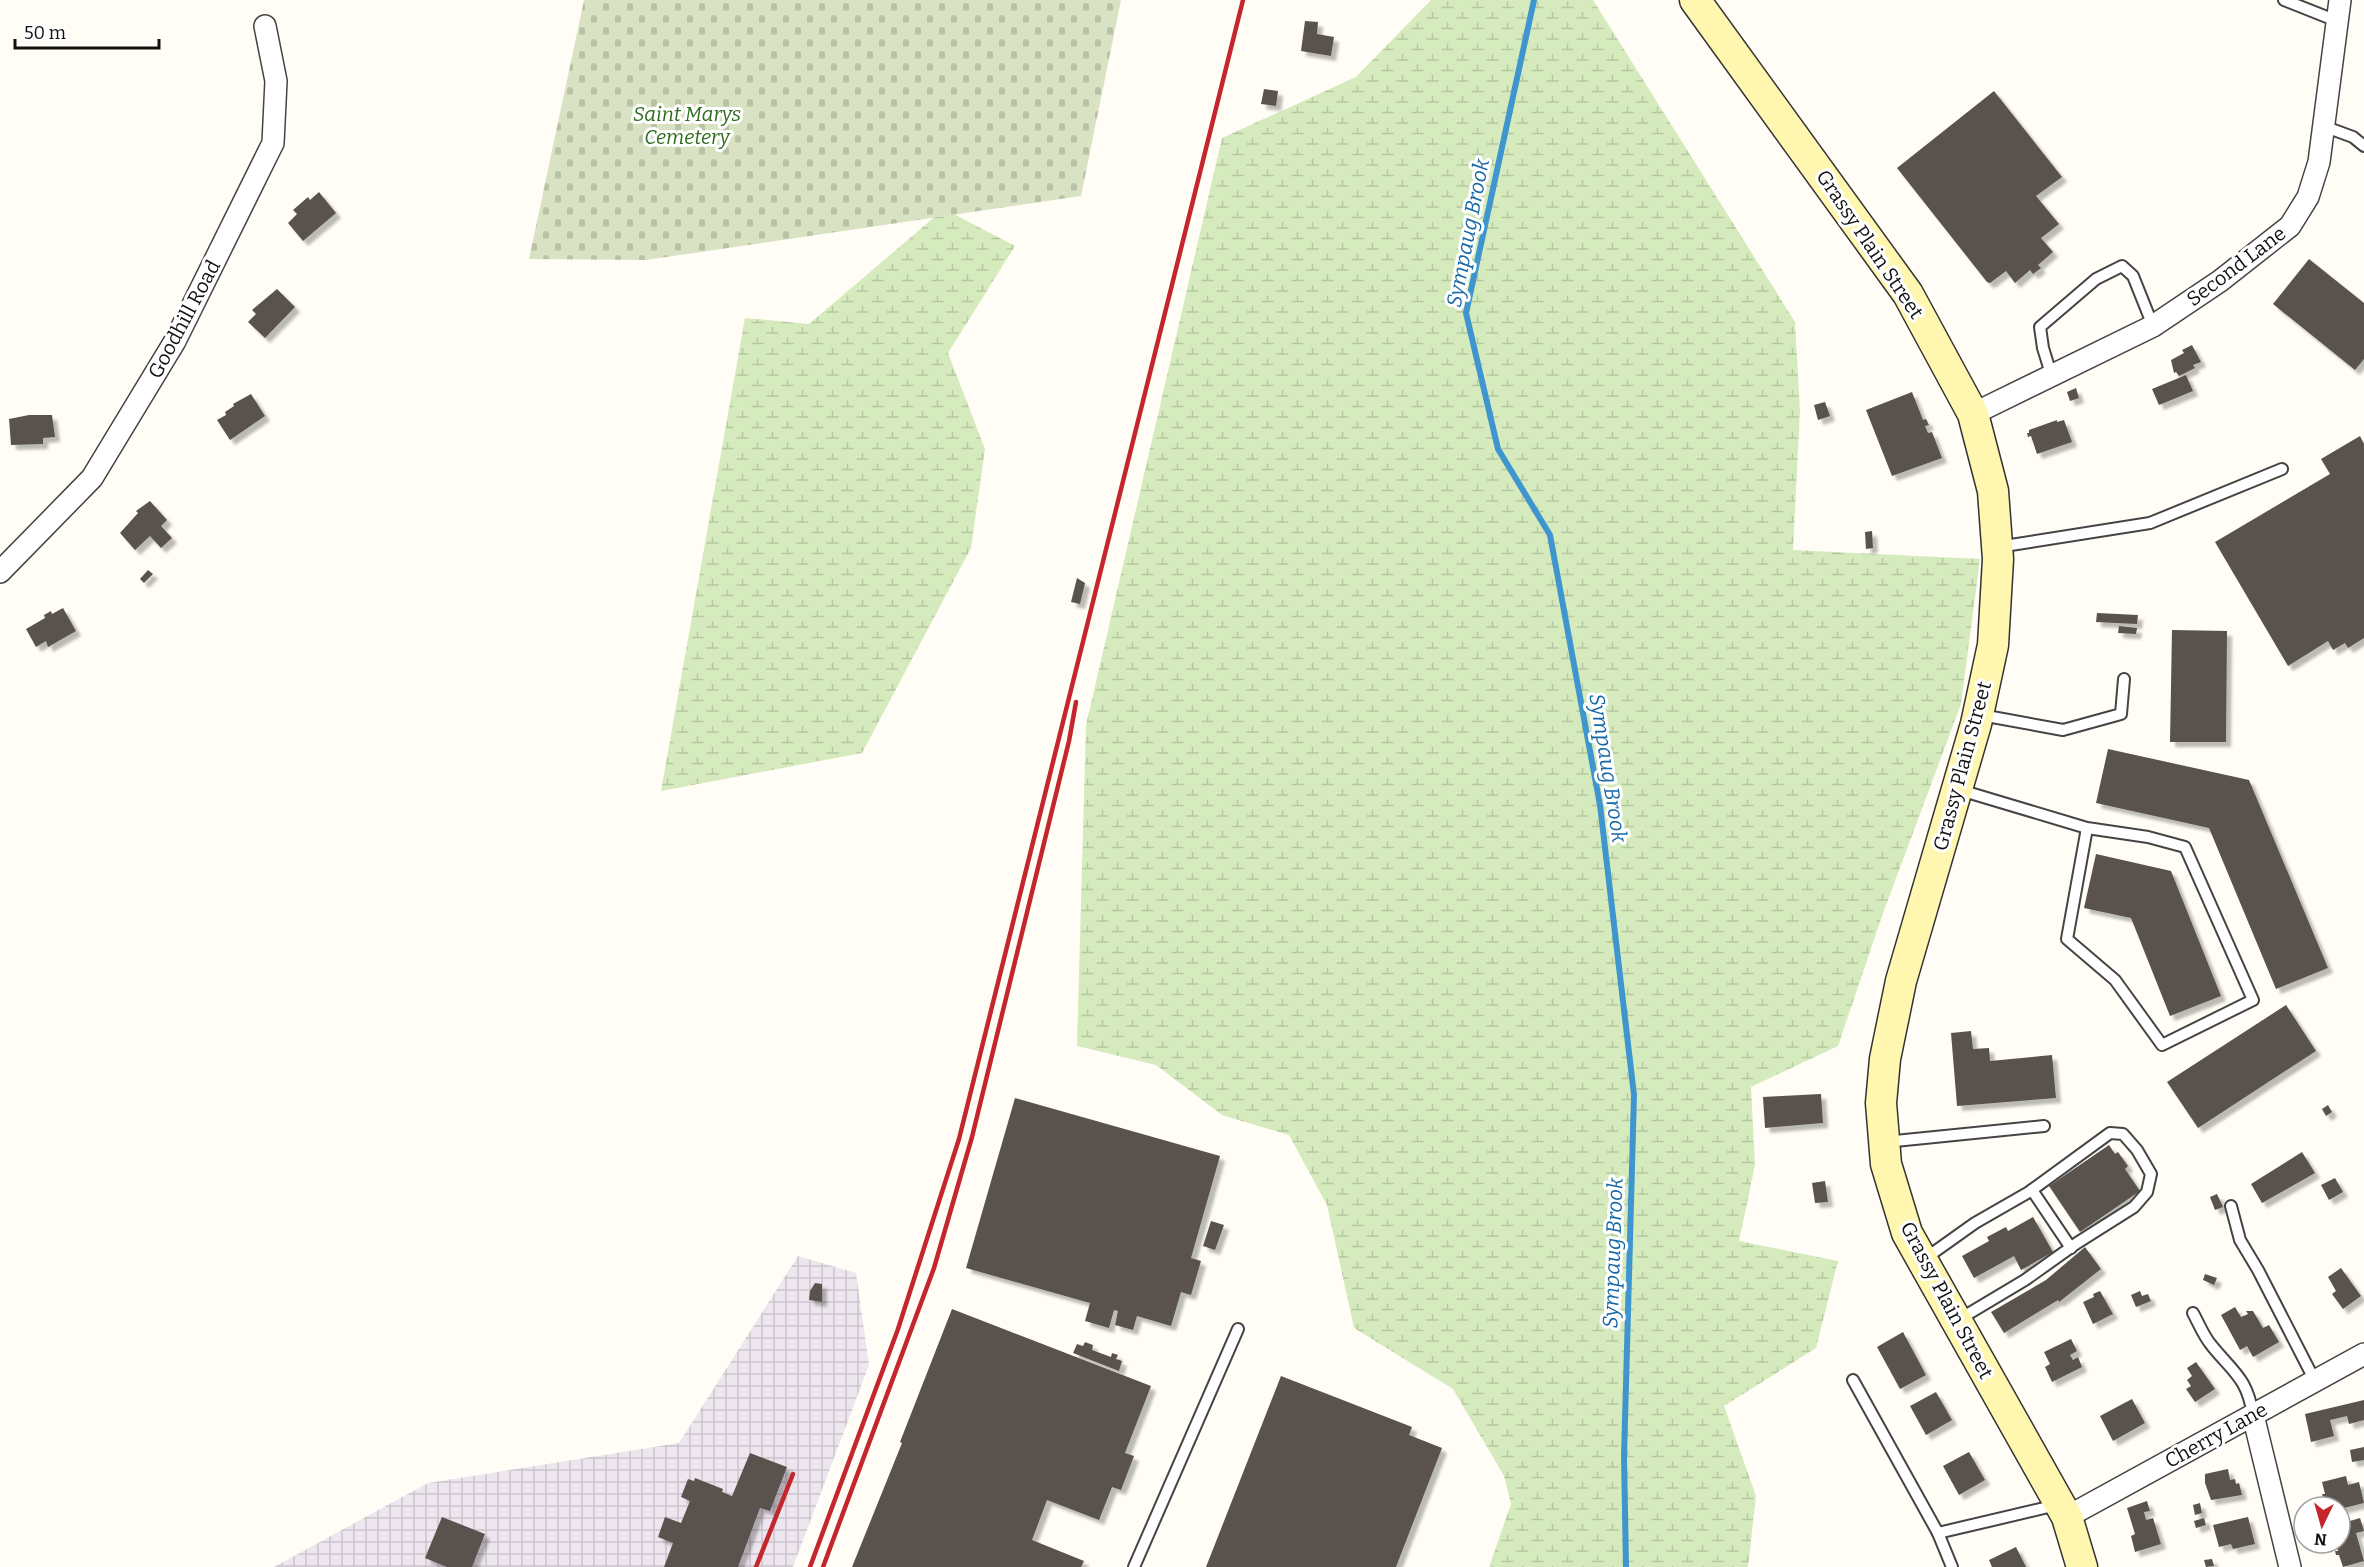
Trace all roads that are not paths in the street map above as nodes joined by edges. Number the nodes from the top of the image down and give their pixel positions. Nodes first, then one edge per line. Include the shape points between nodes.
1 (1695, 0) edge
2 (2284, 0) edge
3 (2340, 0) edge
4 (2337, 21) junction
5 (265, 26) dead end
6 (2324, 126) junction
7 (2364, 146) edge
8 (2153, 326) junction
9 (2052, 377) junction
10 (1973, 414) junction
11 (2282, 469) dead end
12 (1997, 547) junction
13 (0, 572) edge
14 (2124, 679) dead end
15 (1978, 714) junction
16 (1957, 789) junction
17 (2087, 828) junction
18 (2044, 1126) dead end
19 (1884, 1142) junction
20 (2032, 1190) junction
21 (2231, 1206) dead end
22 (2070, 1248) junction
23 (1922, 1261) junction
24 (2193, 1313) dead end
25 (1956, 1322) junction
26 (1238, 1329) dead end
27 (2364, 1354) edge
28 (1852, 1380) dead end
29 (2315, 1381) junction
30 (2253, 1415) junction
31 (2064, 1510) junction
32 (1938, 1533) junction
33 (1134, 1567) edge
34 (1952, 1567) edge
35 (2082, 1567) edge
36 (2290, 1567) edge

1 - 10 main road, Grassy Plain Street via 1908,294
2 - 4 lane
3 - 4 street, Second Lane
4 - 6 street, Second Lane
5 - 13 street, Goodhill Road via 276,81 273,143 175,341 92,478
6 - 7 lane via 2353,137
6 - 8 street, Second Lane via 2319,162 2308,197 2290,226 2220,281
8 - 9 street, Second Lane
8 - 9 lane via 2133,276 2122,266 2096,279 2040,327
9 - 10 street, Second Lane
10 - 12 main road, Grassy Plain Street via 1993,491
11 - 12 lane via 2150,523
12 - 15 main road, Grassy Plain Street via 1993,645
14 - 15 lane via 2121,714 2063,730
15 - 16 main road, Grassy Plain Street
16 - 17 lane
16 - 19 main road, Grassy Plain Street via 1901,981 1885,1059 1881,1103
17 - 17 lane via 2185,847 2253,1000 2162,1045 2115,980 2067,939
18 - 19 lane
19 - 23 main road, Grassy Plain Street via 1886,1164 1907,1233
20 - 22 lane
20 - 22 lane via 2110,1132 2123,1134 2137,1150 2151,1174 2147,1192 2134,1208
20 - 23 lane via 1975,1223
21 - 29 lane via 2240,1240
22 - 25 lane
23 - 25 main road, Grassy Plain Street
24 - 30 lane via 2210,1344 2250,1393
25 - 31 main road, Grassy Plain Street
26 - 33 lane
27 - 29 street, Cherry Lane
28 - 32 lane
29 - 30 street, Cherry Lane
30 - 31 street, Cherry Lane
30 - 36 street
31 - 32 lane
31 - 35 main road, Grassy Plain Street
32 - 34 lane

